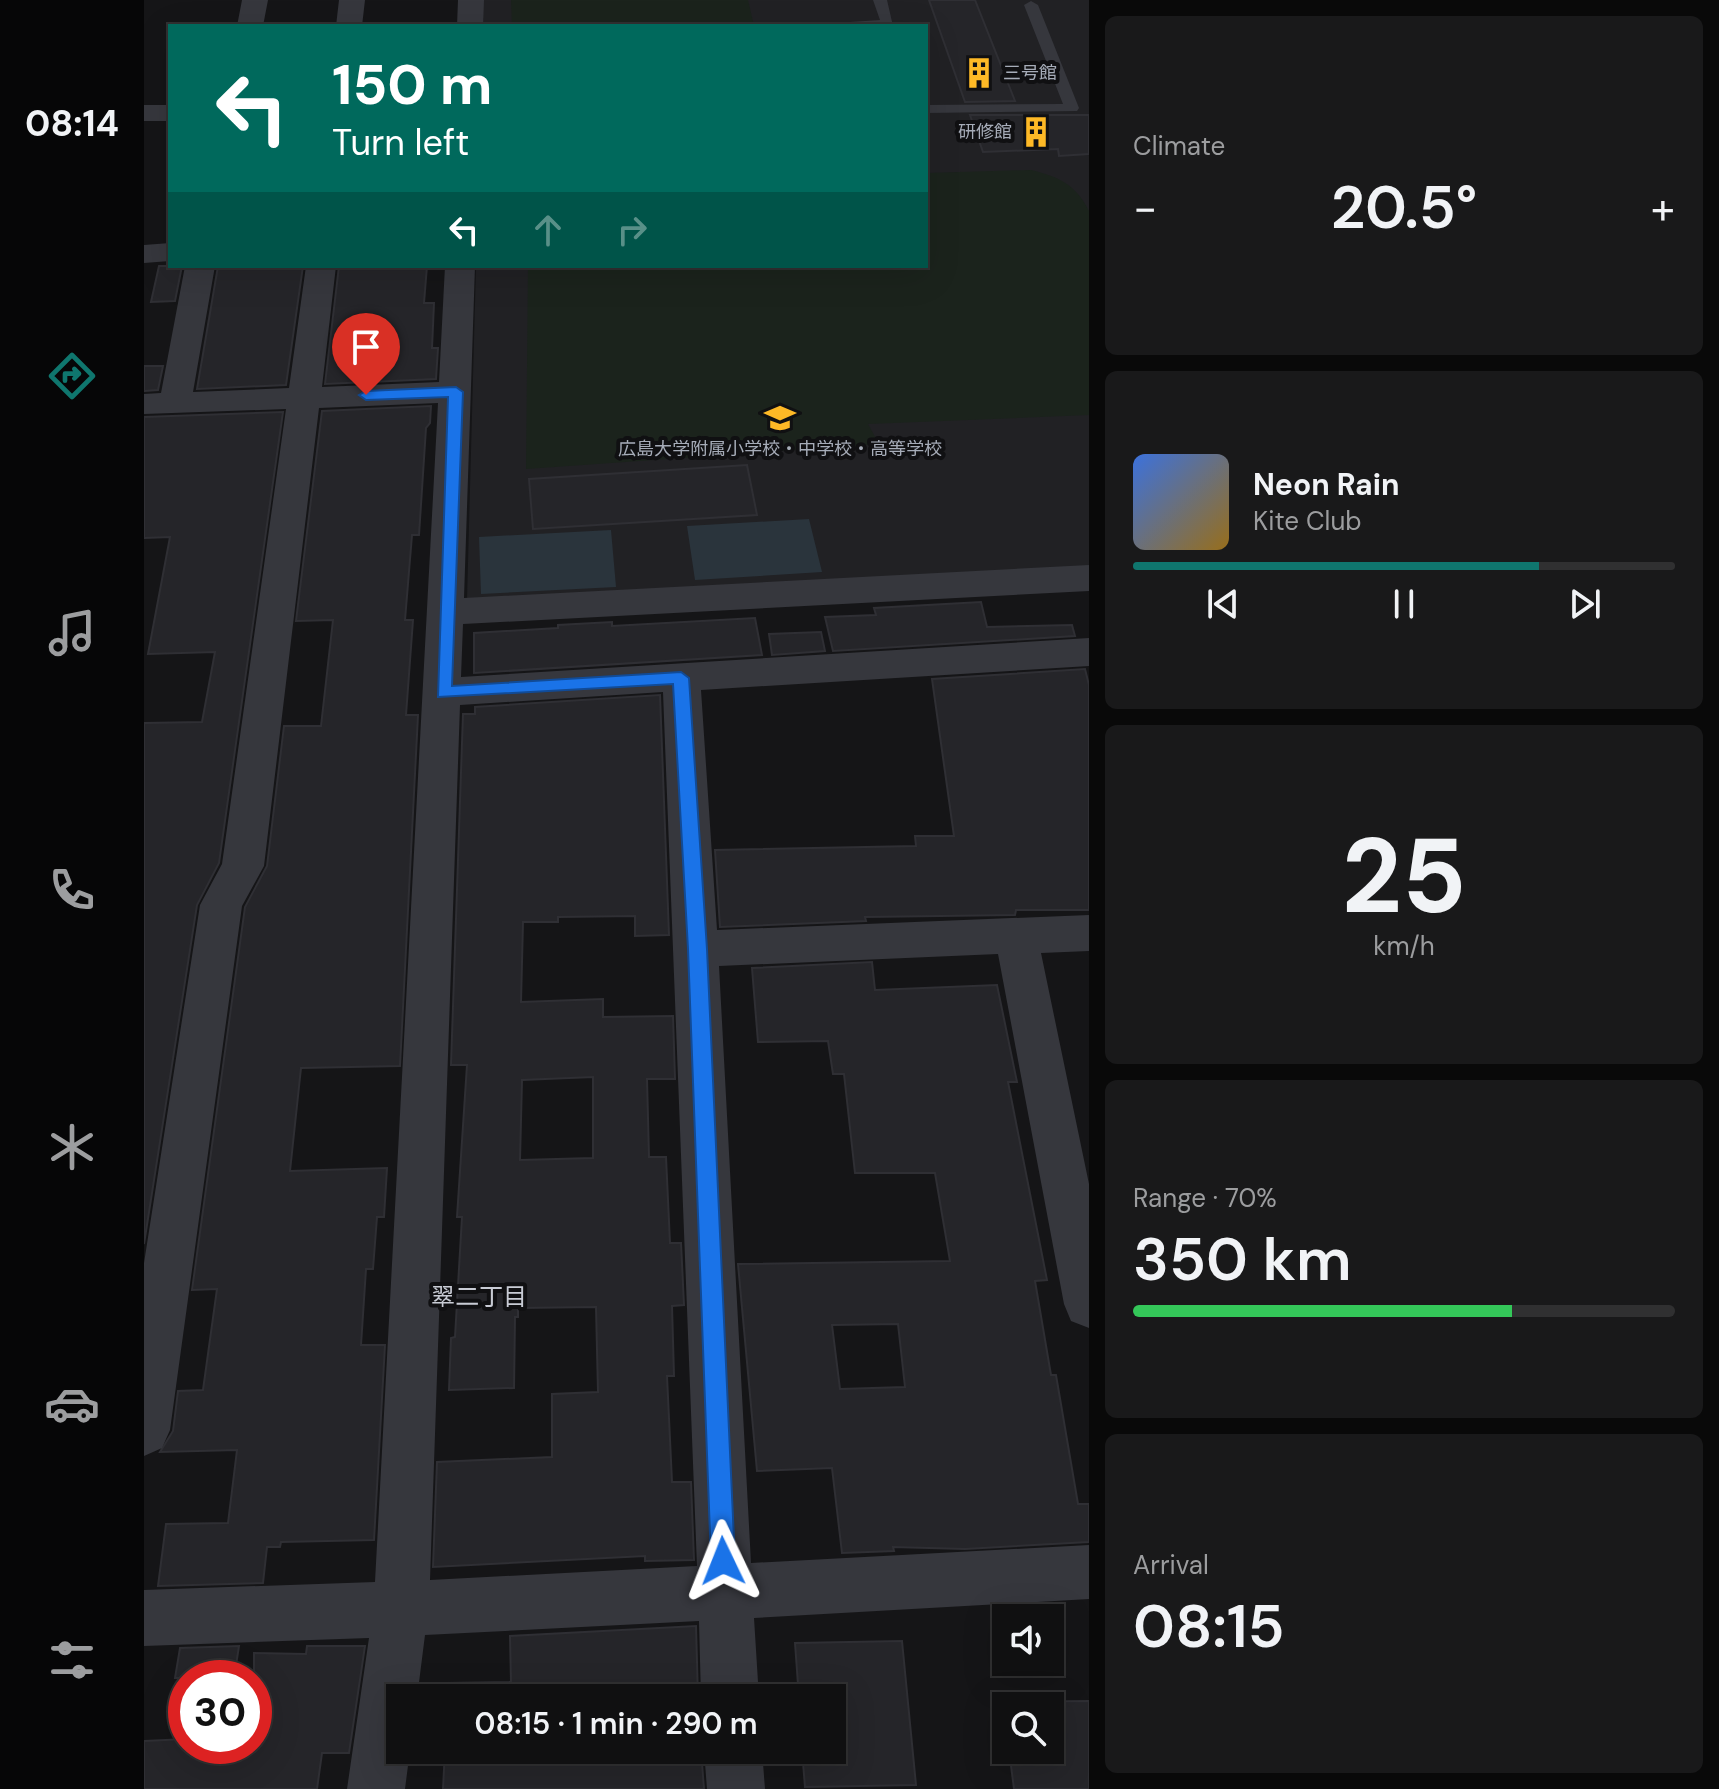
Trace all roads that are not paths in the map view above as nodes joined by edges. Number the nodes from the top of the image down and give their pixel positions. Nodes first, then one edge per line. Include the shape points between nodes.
1 (255, 0) edge
2 (352, 0) edge
3 (471, 0) edge
4 (880, 0) edge
5 (1031, 5) dead end
6 (250, 24) edge
7 (349, 24) edge
8 (470, 24) edge
9 (888, 24) edge
10 (1069, 99) junction
11 (1089, 99) edge
12 (928, 109) edge
13 (144, 113) edge
14 (168, 113) edge
15 (168, 252) edge
16 (144, 254) edge
17 (199, 268) edge
18 (321, 268) edge
19 (460, 268) edge
20 (456, 392) junction
21 (306, 398) junction
22 (159, 403) edge
23 (1089, 578) edge
24 (447, 612) junction
25 (1089, 652) edge
26 (681, 678) junction
27 (444, 692) junction
28 (1089, 933) edge
29 (1016, 935) junction
30 (697, 949) junction
31 (1089, 1304) edge
32 (144, 1430) edge
33 (1089, 1572) edge
34 (724, 1592) junction
35 (401, 1609) junction
36 (144, 1618) edge
37 (729, 1684) edge
38 (734, 1764) edge
39 (376, 1789) edge
40 (736, 1789) edge

1 - 6 street
2 - 7 street
3 - 8 street
4 - 9 lane
5 - 10 lane
10 - 11 lane
10 - 12 lane via 1072,108
13 - 14 street
15 - 16 street
17 - 22 street
18 - 21 street
19 - 20 street
20 - 21 street
20 - 24 street
21 - 22 street
21 - 32 street via 243,866 221,905
23 - 24 street
24 - 27 street
25 - 26 street
26 - 27 street
26 - 30 street
27 - 35 street
28 - 29 street
29 - 30 street
29 - 31 street
30 - 34 street
33 - 34 street
34 - 35 street
34 - 37 street
35 - 36 street
35 - 39 street
38 - 40 street

